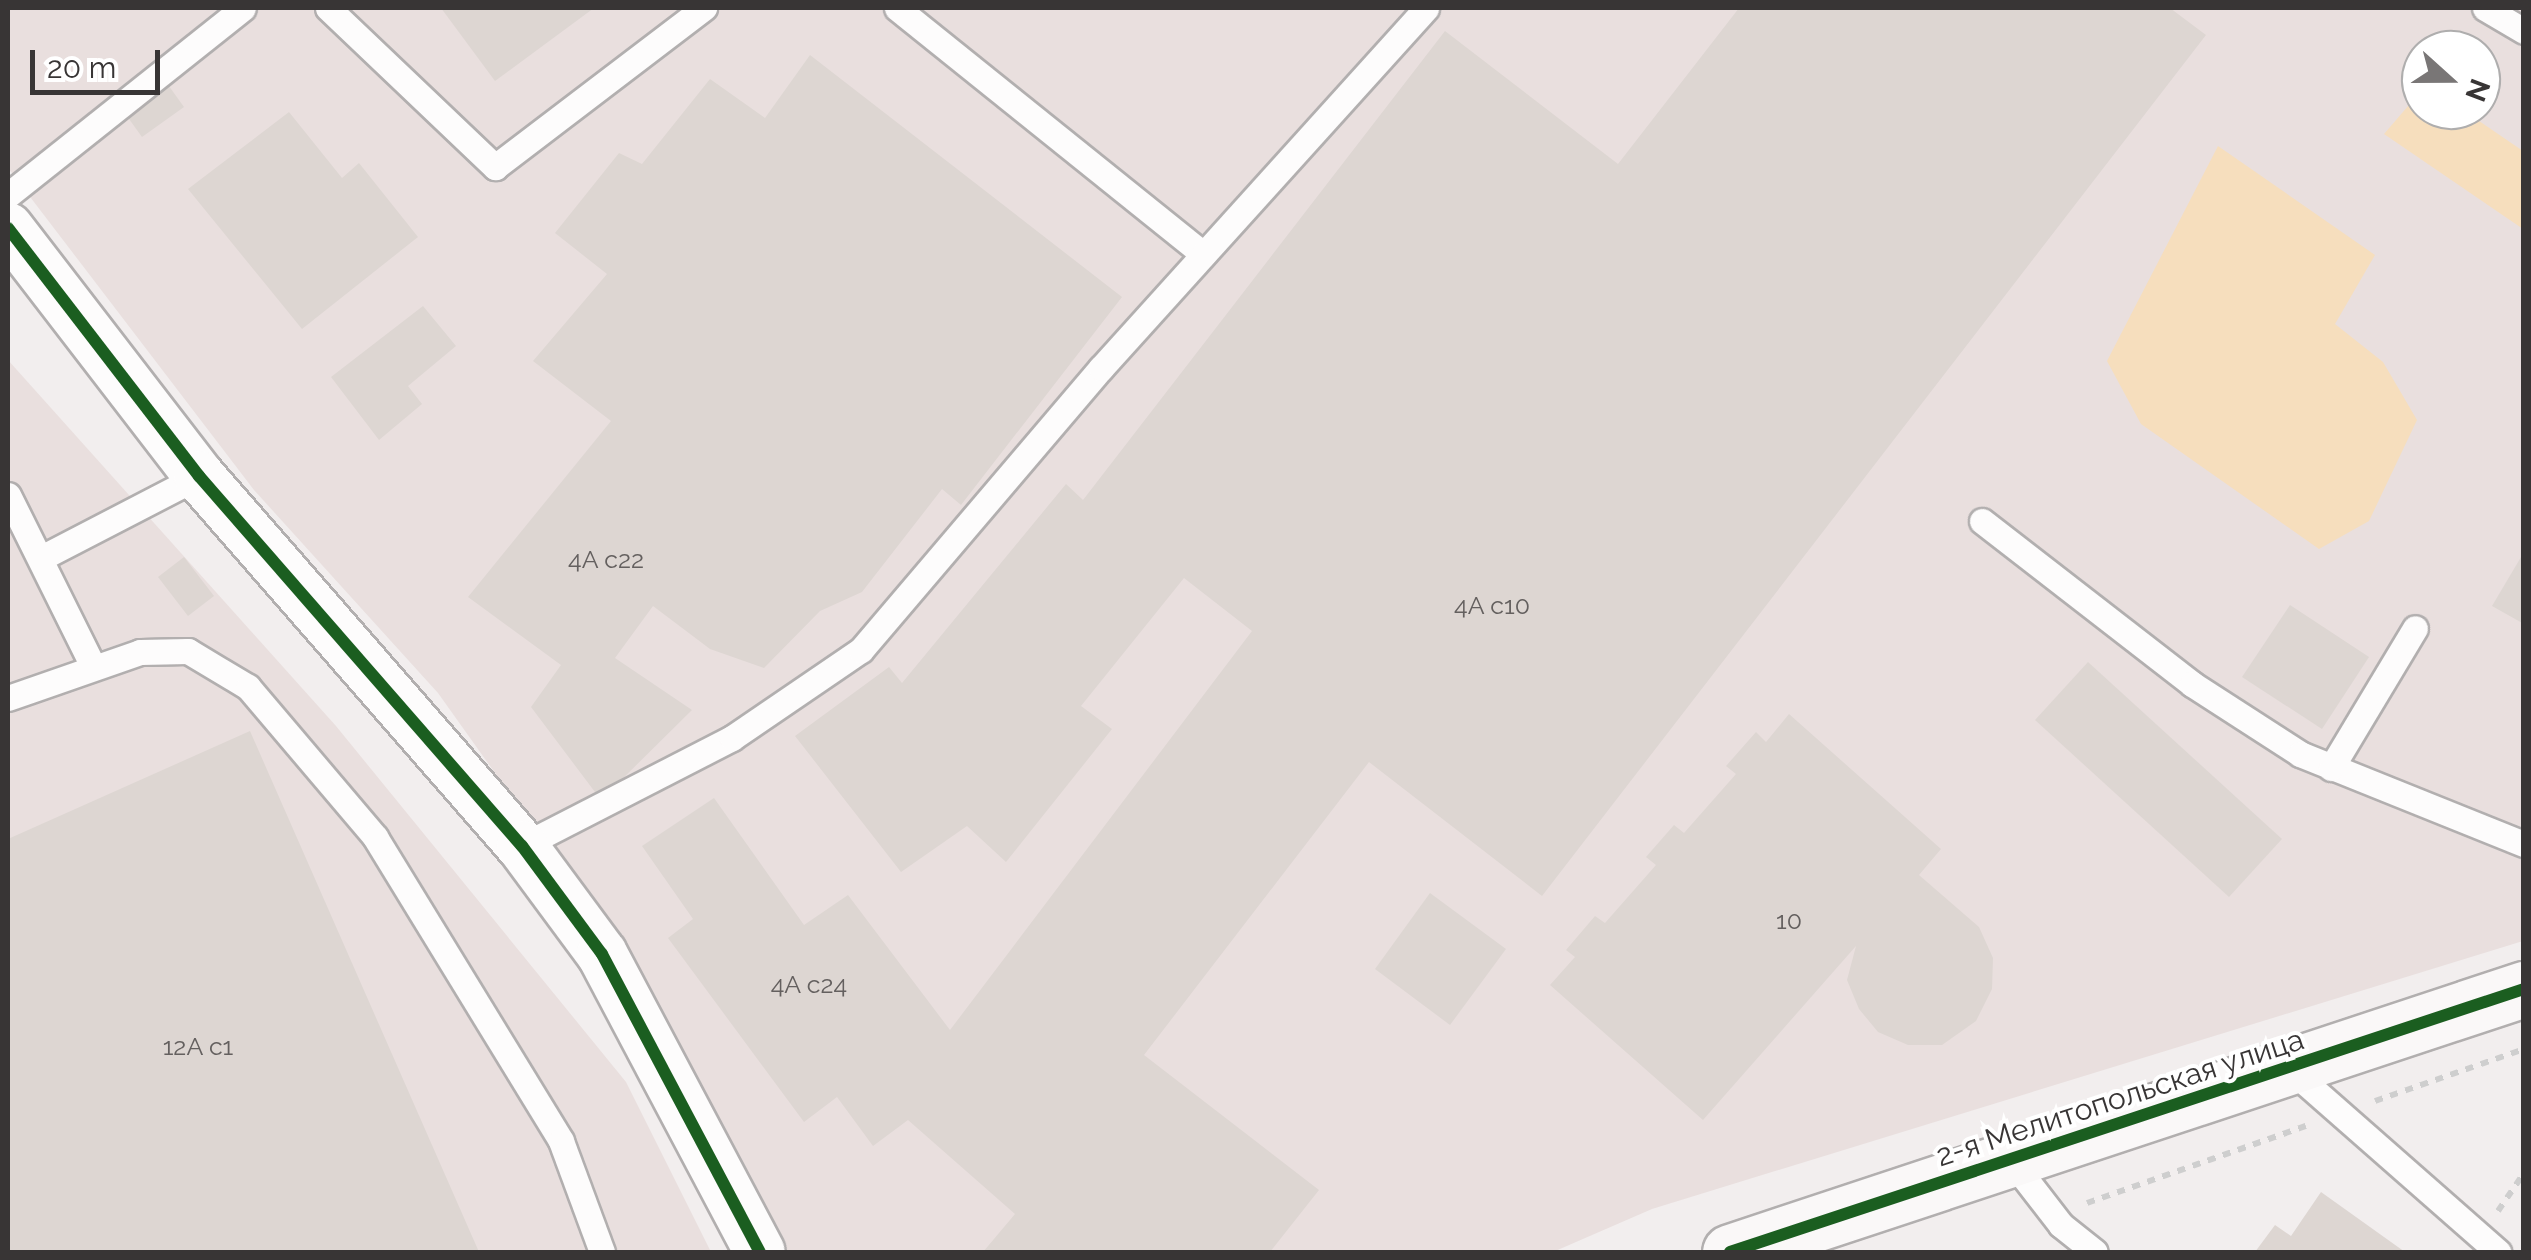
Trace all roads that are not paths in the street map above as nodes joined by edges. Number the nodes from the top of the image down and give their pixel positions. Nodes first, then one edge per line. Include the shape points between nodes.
1 (243, 8) edge
2 (328, 8) edge
3 (704, 8) edge
4 (897, 8) edge
5 (1426, 8) edge
6 (2485, 8) edge
7 (2524, 32) edge
8 (8, 195) edge
9 (8, 228) edge
10 (1204, 254) junction
11 (199, 476) junction
12 (8, 495) edge
13 (1982, 521) dead end
14 (41, 558) junction
15 (2415, 628) dead end
16 (94, 666) junction
17 (8, 698) edge
18 (2331, 768) junction
19 (2524, 844) edge
20 (522, 846) junction
21 (2524, 989) edge
22 (2291, 1070) junction
23 (2010, 1160) junction
24 (602, 1252) edge
25 (760, 1252) edge
26 (1730, 1252) edge
27 (2095, 1252) edge
28 (2498, 1252) edge

1 - 8 lane
2 - 3 lane via 496,167
4 - 10 lane
5 - 10 lane
6 - 7 lane
9 - 11 street
10 - 20 lane via 861,650 732,738
11 - 14 lane
11 - 20 street
12 - 14 lane
13 - 18 lane via 2192,684
14 - 16 lane
15 - 18 lane
16 - 17 lane
16 - 24 lane via 140,652 188,650 248,686 375,837 561,1141
18 - 19 lane
20 - 25 street via 602,954
21 - 22 street, 2-я Мелитопольская улица
22 - 23 street, 2-я Мелитопольская улица
22 - 28 lane
23 - 26 street, 2-я Мелитопольская улица
23 - 27 lane via 2060,1225

